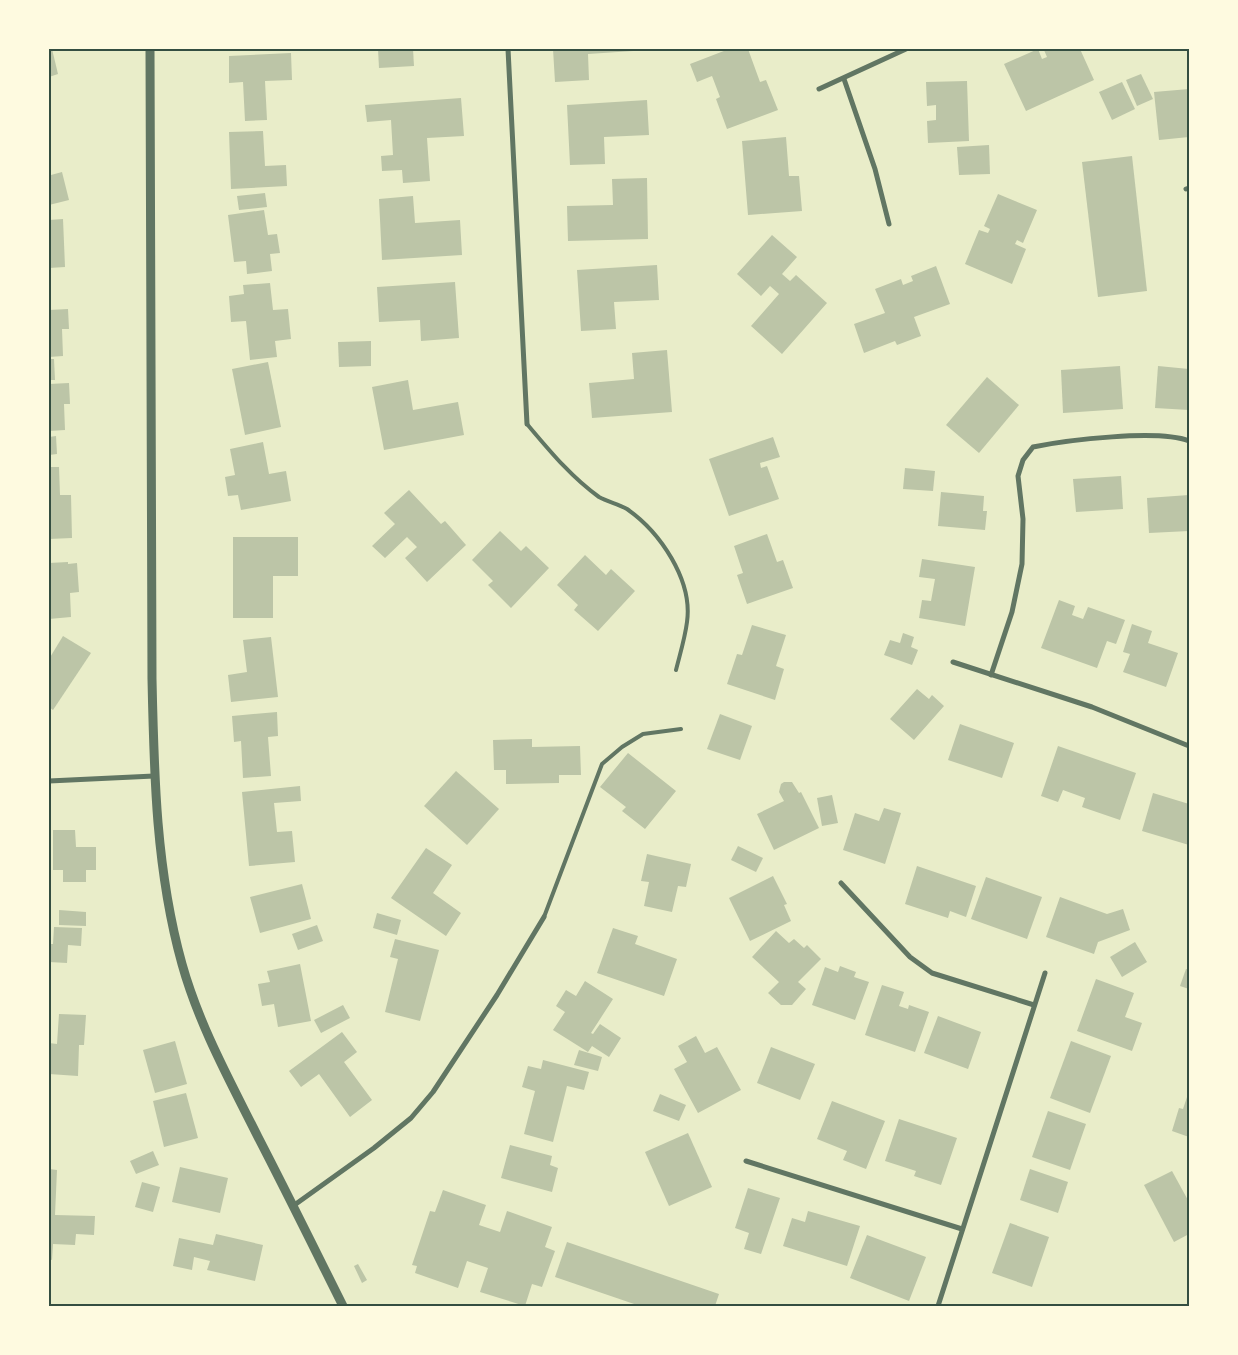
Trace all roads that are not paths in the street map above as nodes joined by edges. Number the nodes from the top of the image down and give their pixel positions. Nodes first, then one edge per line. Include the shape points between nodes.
1 (150, 49) edge
2 (508, 49) edge
3 (906, 49) edge
4 (844, 79) junction
5 (819, 89) dead end
6 (889, 224) dead end
7 (528, 424) joint
8 (1189, 441) edge
9 (953, 662) dead end
10 (676, 670) dead end
11 (991, 675) junction
12 (681, 729) dead end
13 (1189, 746) edge
14 (154, 776) junction
15 (49, 781) edge
16 (841, 883) dead end
17 (544, 917) joint
18 (1045, 973) dead end
19 (1034, 1005) junction
20 (746, 1161) dead end
21 (293, 1206) junction
22 (962, 1229) junction
23 (343, 1306) edge
24 (938, 1306) edge

1 - 14 street
2 - 7 street
3 - 4 street
4 - 5 street
4 - 6 street via 875,169
7 - 10 lane via 578,480 601,498 626,508 658,537 671,555 686,597 687,620
8 - 11 street via 1147,436 1033,447 1023,460 1018,476 1023,519 1022,564 1012,612
9 - 11 street
11 - 13 street via 1092,707
12 - 17 lane via 643,734 602,764
14 - 15 street
14 - 21 street via 160,853 182,966 205,1028
16 - 19 street via 910,957 932,973
17 - 21 street via 438,1084 411,1118 367,1154
18 - 19 street
19 - 22 street
20 - 22 street
21 - 23 street
22 - 24 street

